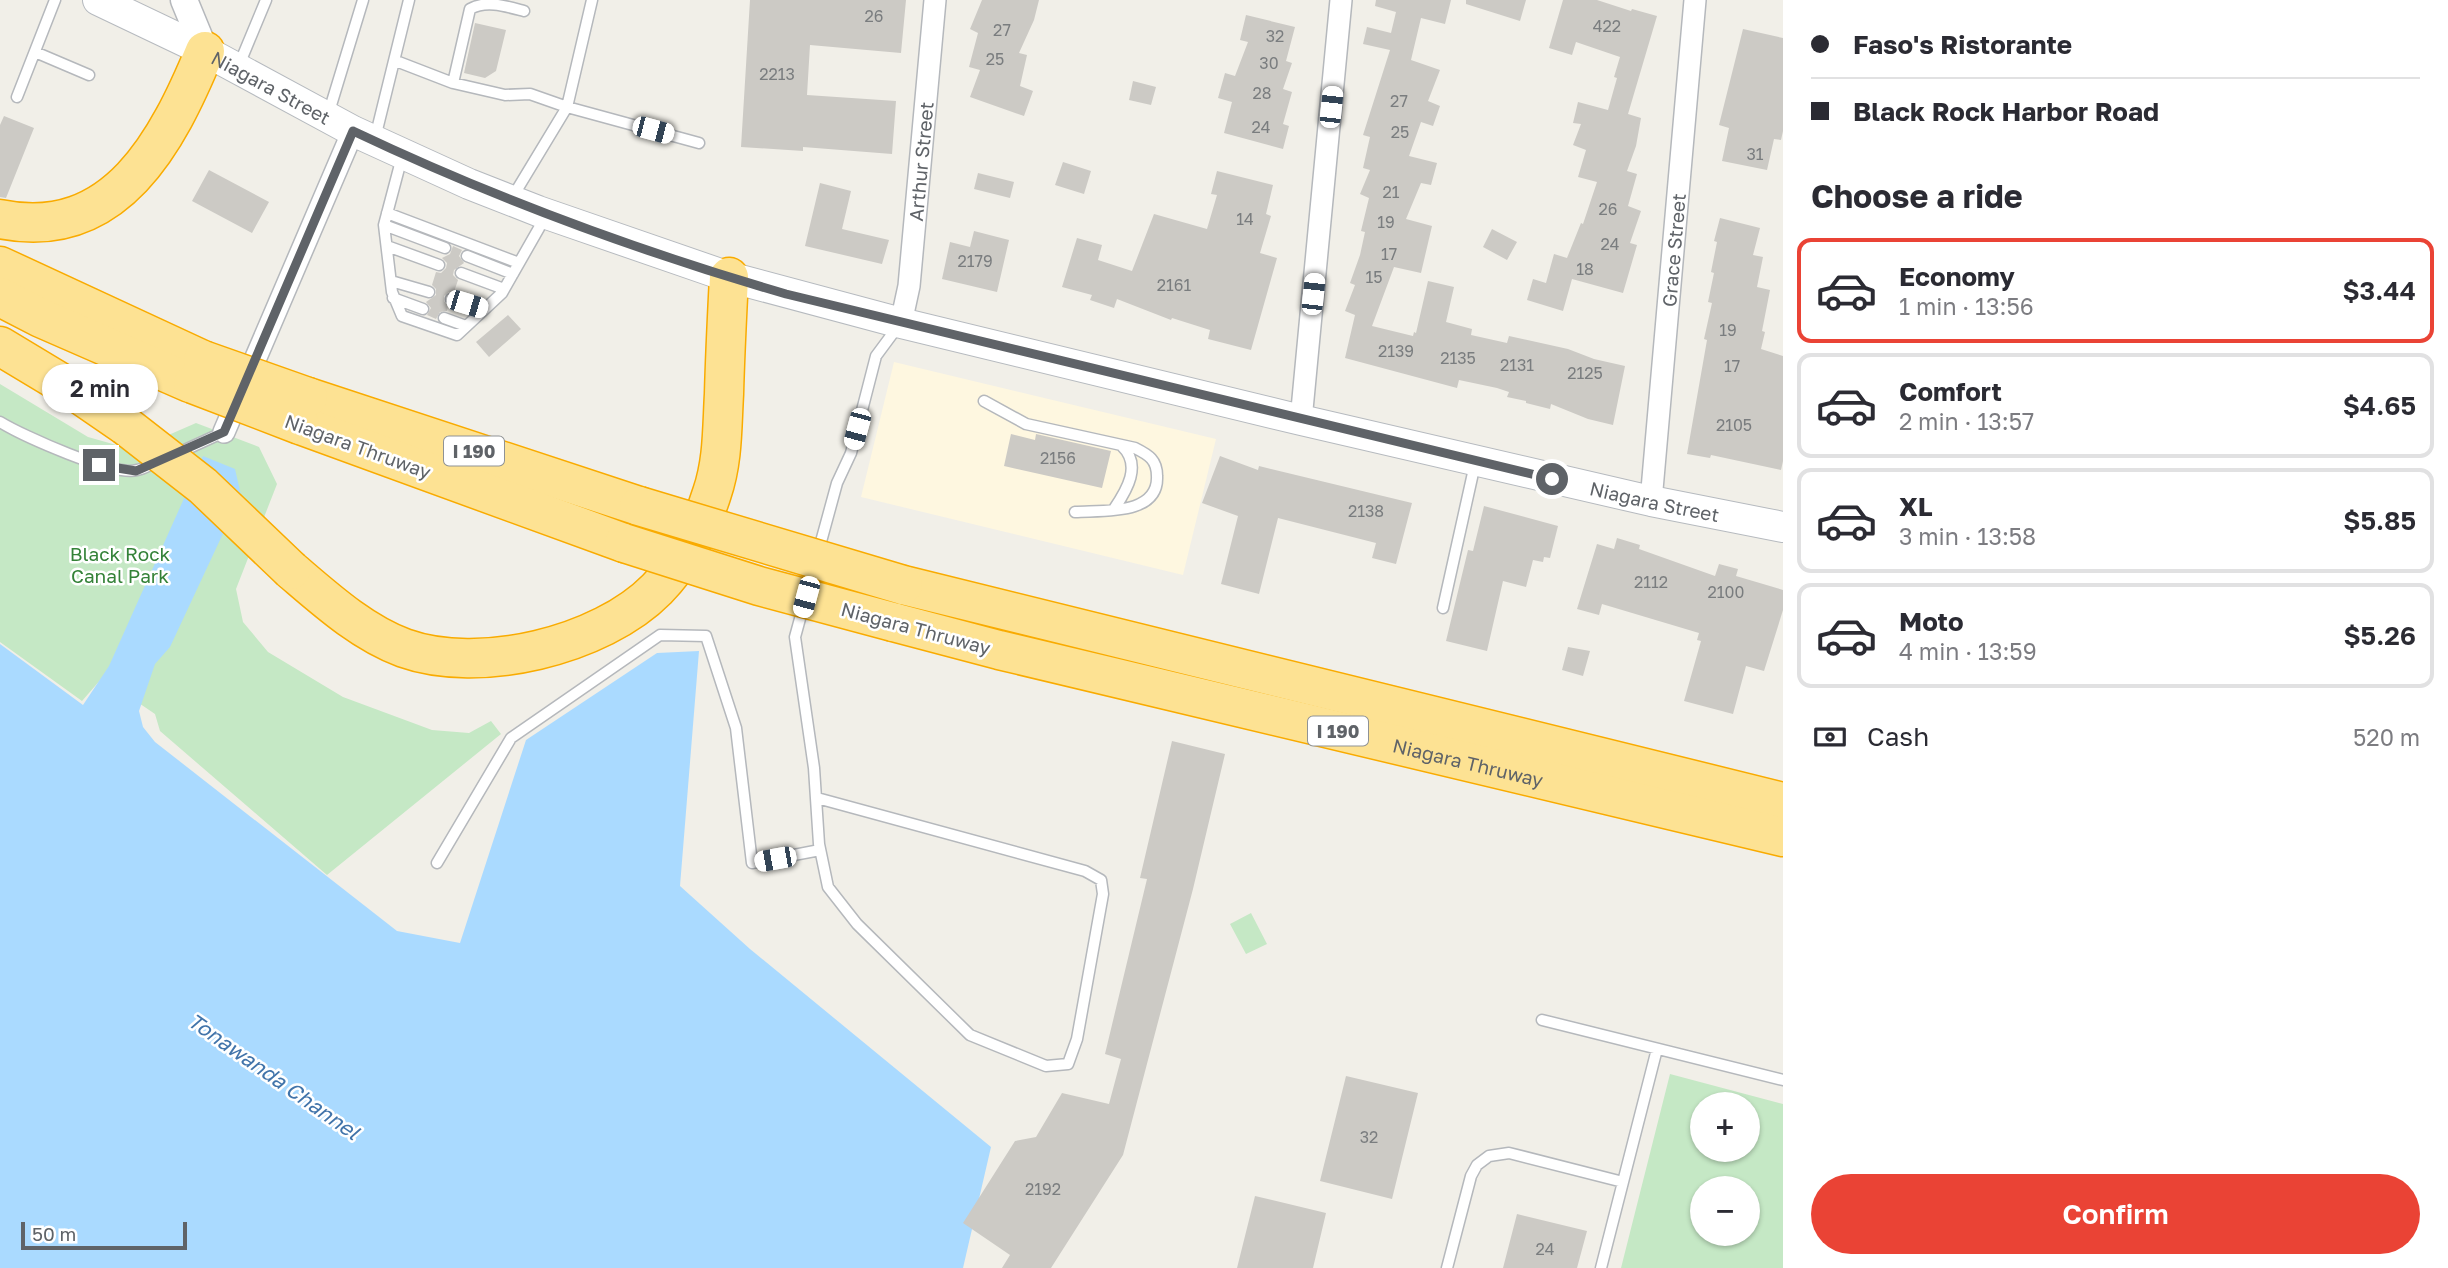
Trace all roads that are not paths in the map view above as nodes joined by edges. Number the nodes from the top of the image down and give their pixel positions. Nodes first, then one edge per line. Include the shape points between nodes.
1 (55, 0) edge
2 (98, 0) edge
3 (184, 0) edge
4 (266, 0) edge
5 (363, 0) edge
6 (410, 0) edge
7 (592, 0) edge
8 (935, 0) edge
9 (1341, 0) edge
10 (1695, 0) edge
11 (524, 11) dead end
12 (35, 52) junction
13 (221, 60) junction
14 (396, 61) junction
15 (89, 75) dead end
16 (453, 83) junction
17 (17, 97) dead end
18 (567, 107) junction
19 (351, 130) junction
20 (699, 143) dead end
21 (403, 154) junction
22 (510, 200) junction
23 (387, 212) junction
24 (544, 213) junction
25 (0, 219) edge
26 (384, 225) junction
27 (387, 246) junction
28 (445, 248) dead end
29 (467, 256) dead end
30 (439, 265) dead end
31 (0, 266) edge
32 (516, 268) junction
33 (461, 273) dead end
34 (729, 277) junction
35 (391, 281) junction
36 (504, 289) junction
37 (429, 292) dead end
38 (0, 298) edge
39 (393, 298) junction
40 (451, 299) dead end
41 (423, 309) dead end
42 (484, 309) junction
43 (444, 318) dead end
44 (901, 323) junction
45 (466, 326) junction
46 (0, 346) edge
47 (198, 372) junction
48 (984, 401) dead end
49 (304, 411) junction
50 (1301, 420) junction
51 (0, 422) edge
52 (224, 432) joint
53 (1121, 445) junction
54 (1476, 461) junction
55 (1651, 501) junction
56 (1114, 509) junction
57 (1075, 512) dead end
58 (1783, 527) edge
59 (1443, 608) dead end
60 (817, 798) junction
61 (1783, 802) edge
62 (1783, 837) edge
63 (820, 850) junction
64 (438, 863) dead end
65 (1542, 1020) dead end
66 (1657, 1049) junction
67 (1783, 1080) edge
68 (1623, 1182) junction
69 (1447, 1268) edge
70 (1601, 1268) edge

1 - 12 lane
2 - 13 main road, Niagara Street
3 - 13 street
4 - 13 lane
5 - 19 lane
6 - 14 lane
7 - 18 lane
8 - 44 street, Arthur Street via 909,286
9 - 50 street
10 - 55 street, Grace Street
11 - 16 lane via 484,1 470,9
12 - 15 lane
12 - 17 lane
13 - 19 main road, Niagara Street
13 - 25 highway via 183,104 145,166 121,189 75,215 30,223
14 - 16 lane
14 - 19 lane
16 - 18 lane via 505,96 530,94
18 - 20 lane
18 - 22 lane
19 - 21 main road, Niagara Street
19 - 52 street
21 - 22 main road, Niagara Street
21 - 23 lane
22 - 24 main road, Niagara Street
23 - 26 lane
23 - 32 lane
24 - 32 lane
24 - 34 main road, Niagara Street
26 - 27 lane
26 - 28 lane
27 - 30 lane
27 - 35 lane
29 - 32 lane
31 - 47 highway, Niagara Thruway / I 190
32 - 36 lane
33 - 36 lane
34 - 44 main road, Niagara Street
34 - 46 highway, bridge via 720,461 701,524 672,572 621,617 524,653 445,658 381,637 327,601 202,486 126,426
35 - 37 lane
35 - 39 lane
36 - 42 lane
38 - 47 highway, Niagara Thruway / I 190 via 41,318
39 - 41 lane
39 - 45 lane via 402,316 457,335
40 - 42 lane
42 - 45 lane
43 - 45 lane
44 - 50 main road, Niagara Street
44 - 60 lane via 876,356 795,637
47 - 49 highway, Niagara Thruway / I 190, bridge
48 - 53 lane via 1026,424
49 - 61 highway, Niagara Thruway / I 190, bridge via 903,585
49 - 62 highway, Niagara Thruway / I 190, bridge via 624,543 760,586 999,650
50 - 54 main road, Niagara Street
51 - 52 lane via 23,436 99,465 136,471
53 - 56 lane via 1132,463 1130,481
53 - 56 lane via 1150,456 1157,466 1158,481 1147,501
54 - 55 main road, Niagara Street
54 - 59 lane
55 - 58 main road, Niagara Street
56 - 57 lane
60 - 63 lane
60 - 63 lane via 1085,871 1101,880 1077,1040 1068,1064 1046,1066 970,1035 850,915 828,887
63 - 64 lane via 752,863 736,728 706,636 660,635 511,738
65 - 66 lane
66 - 67 lane
66 - 68 lane
68 - 69 lane via 1509,1153 1489,1156 1471,1176
68 - 70 lane

